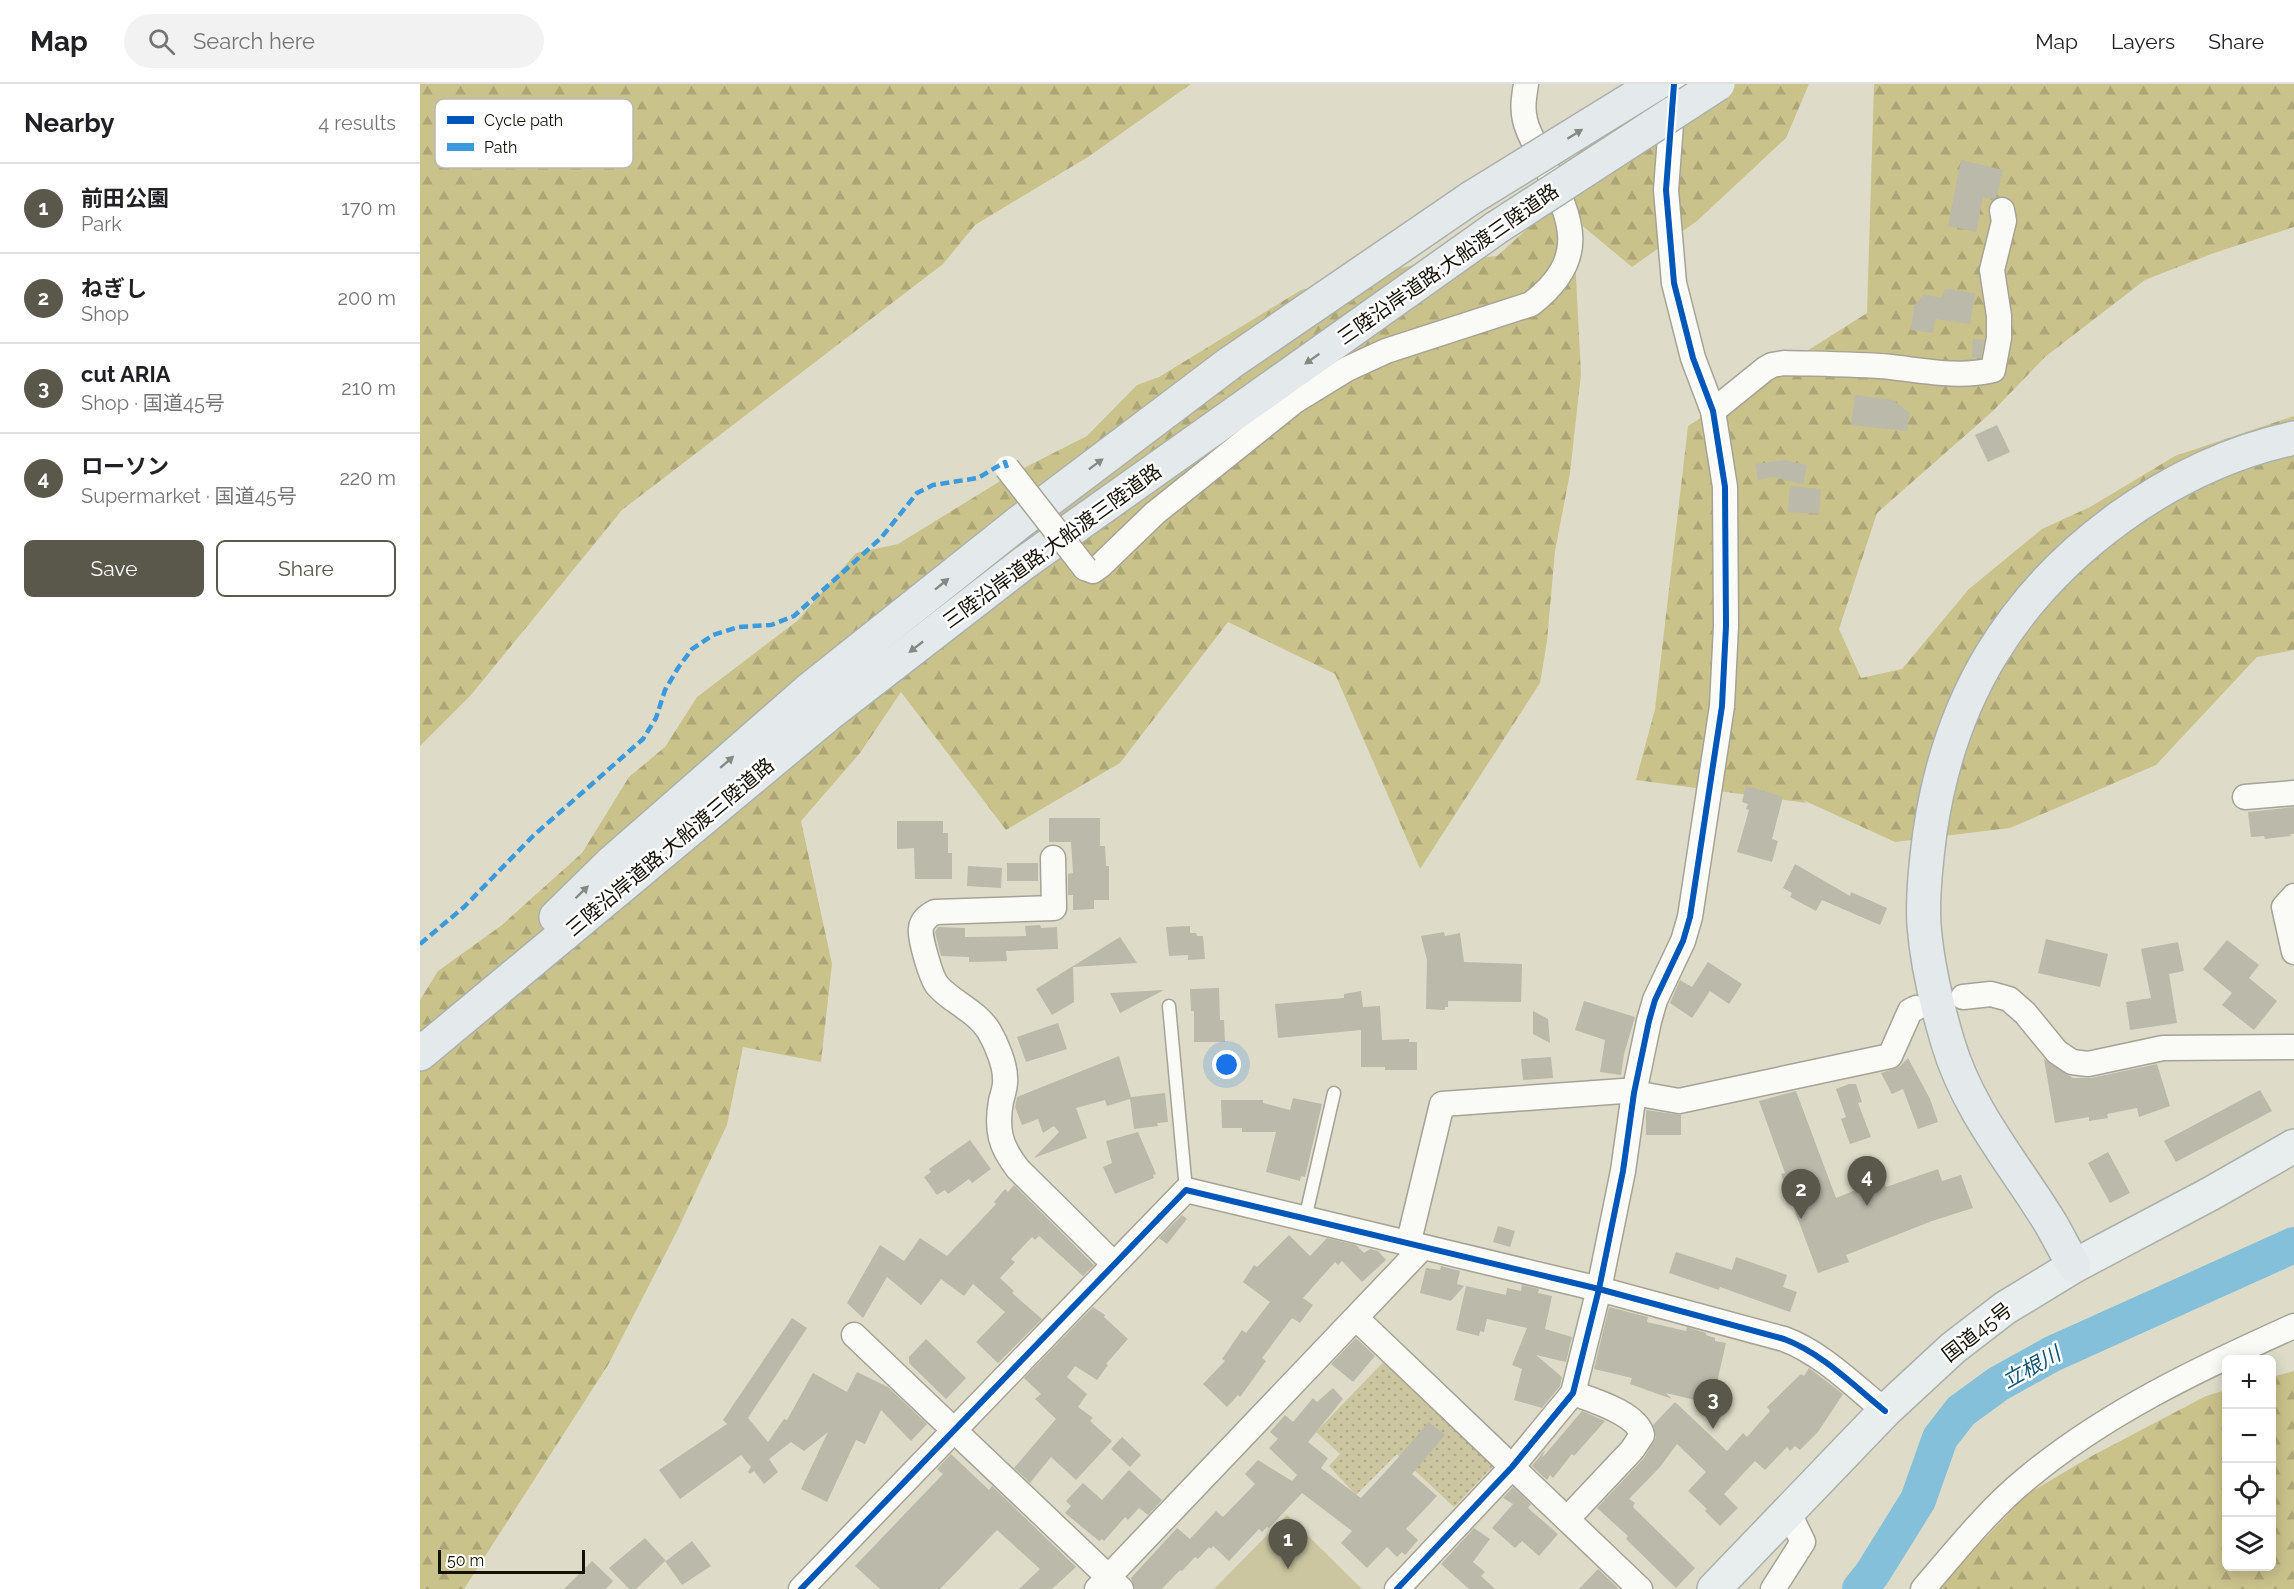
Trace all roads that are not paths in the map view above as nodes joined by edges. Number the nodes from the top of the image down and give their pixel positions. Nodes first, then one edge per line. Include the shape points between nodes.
1 (1526, 84) edge
2 (1656, 84) edge
3 (1674, 84) edge
4 (1718, 84) edge
5 (2002, 210) dead end
6 (1713, 411) junction
7 (2294, 438) edge
8 (1007, 468) dead end
9 (2294, 793) edge
10 (2245, 797) dead end
11 (1053, 858) dead end
12 (2294, 896) edge
13 (2294, 951) edge
14 (1963, 997) dead end
15 (1169, 1006) dead end
16 (1916, 1008) dead end
17 (2294, 1047) edge
18 (420, 1052) edge
19 (1334, 1093) dead end
20 (1634, 1093) junction
21 (2294, 1146) edge
22 (1186, 1190) junction
23 (1305, 1219) junction
24 (1415, 1246) junction
25 (1114, 1264) junction
26 (2074, 1266) junction
27 (1599, 1289) junction
28 (1356, 1318) junction
29 (2294, 1326) edge
30 (854, 1335) dead end
31 (1573, 1393) junction
32 (1885, 1411) junction
33 (954, 1430) junction
34 (1512, 1467) junction
35 (1788, 1511) junction
36 (1567, 1519) junction
37 (1109, 1585) edge
38 (1409, 1585) edge
39 (801, 1589) edge
40 (1640, 1589) edge
41 (1714, 1589) edge
42 (1773, 1589) edge
43 (1923, 1589) edge

1 - 8 street, bridge via 1522,103 1525,122 1569,219 1572,243 1558,277 1545,294 1531,304 1386,351 1338,374 1294,401 1155,513 1093,571 1085,568
18 -> 2 highway, 三陸沿岸道路;大船渡三陸道路, bridge via 610,864 810,689 1022,521 1230,363 1471,198
3 - 6 street via 1666,190 1674,283 1693,358
4 -> 18 highway, 三陸沿岸道路;大船渡三陸道路, bridge via 1496,228 1024,563 830,714
5 - 6 street via 2004,221 1992,270 1999,316 1993,370 1957,375 1889,367 1784,363 1764,369
6 - 20 street via 1725,487 1722,706 1690,917 1655,1000
7 - 26 highway via 2208,466 2159,490 2111,523 2022,611 1991,655 1947,754 1926,866 1924,924 1948,1045 1968,1094
9 - 10 street
11 - 25 street via 1054,908 935,912 926,917 920,929 930,973 938,986 981,1020 997,1048 1006,1078 999,1128 1009,1157
12 - 13 street via 2284,907
14 - 17 street via 1991,994 2009,999 2057,1052 2072,1062 2088,1064 2163,1048
15 - 22 lane
16 - 20 street via 1910,1011 1890,1056 1679,1101
19 - 23 lane
20 - 24 street via 1442,1104
20 - 27 street
21 - 26 highway, 国道45号
22 - 23 street
22 - 25 street
23 - 24 street
24 - 27 street
24 - 28 street
25 - 33 street
26 - 32 highway, 国道45号 via 2005,1308 1953,1348
27 - 31 street
27 - 32 street via 1800,1345
28 - 34 street
28 - 37 street
29 - 43 street via 2129,1407 2073,1442 2024,1480 1988,1515
30 - 33 street
31 - 34 street
31 - 36 street via 1632,1420 1642,1435
32 - 35 highway, 国道45号
33 - 37 street
33 - 39 street
34 - 36 street
34 - 38 street
35 - 41 highway, 国道45号
35 - 42 street via 1803,1542
36 - 40 street

